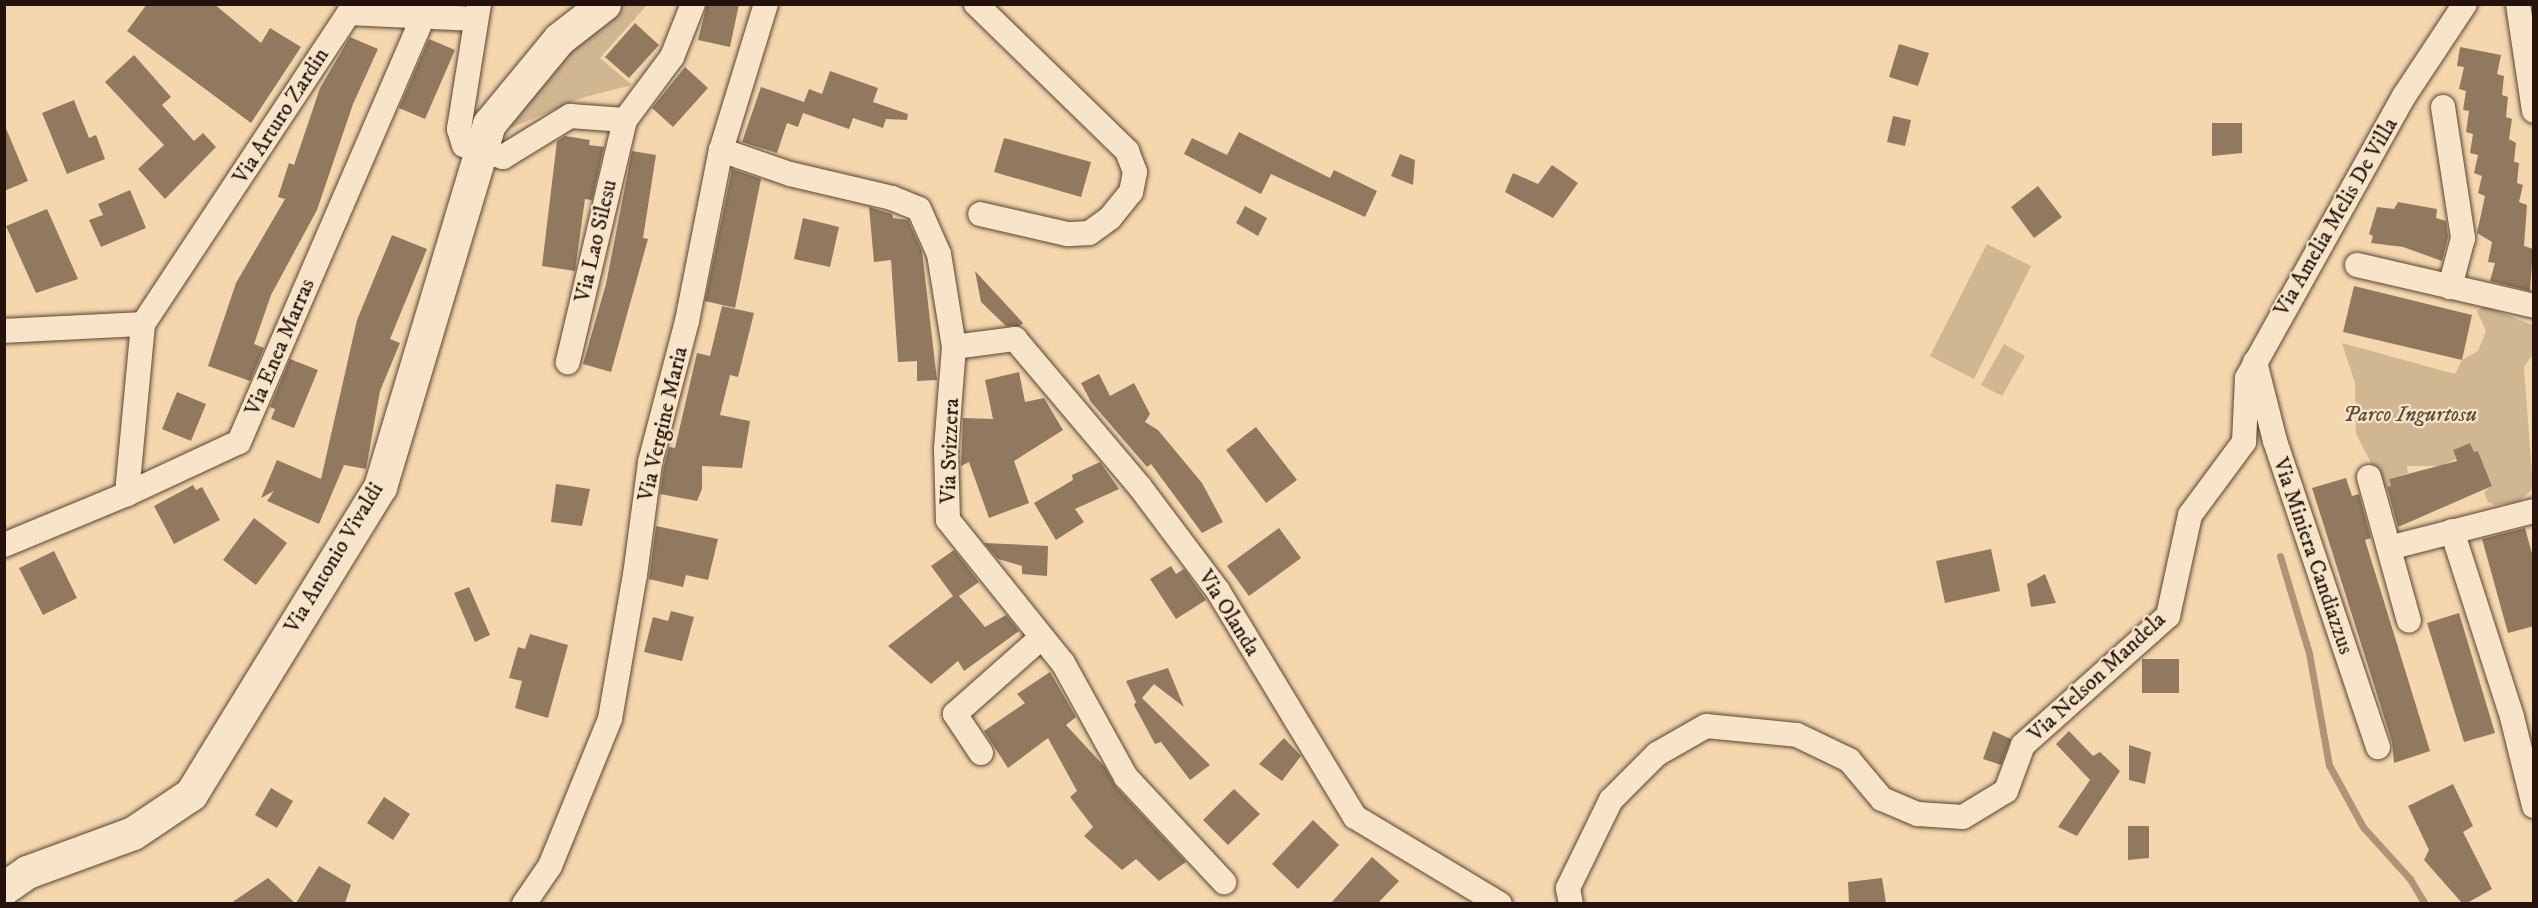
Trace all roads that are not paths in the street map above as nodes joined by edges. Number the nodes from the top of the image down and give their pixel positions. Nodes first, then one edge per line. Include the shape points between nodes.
1 (604, 4) edge
2 (693, 4) edge
3 (766, 4) edge
4 (976, 4) edge
5 (2465, 4) edge
6 (2518, 4) edge
7 (477, 12) edge
8 (423, 16) junction
9 (2443, 107) dead end
10 (2534, 111) edge
11 (625, 120) junction
12 (722, 150) junction
13 (480, 152) junction
14 (980, 214) dead end
15 (2358, 265) dead end
16 (2451, 287) junction
17 (2534, 306) edge
18 (143, 324) junction
19 (4, 331) edge
20 (954, 347) junction
21 (568, 362) dead end
22 (2255, 362) junction
23 (2244, 442) joint
24 (2369, 477) dead end
25 (127, 495) junction
26 (2534, 511) edge
27 (2452, 531) junction
28 (4, 545) edge
29 (2389, 548) junction
30 (2409, 621) dead end
31 (1041, 638) junction
32 (2378, 747) dead end
33 (981, 753) dead end
34 (2534, 806) edge
35 (1224, 882) dead end
36 (4, 888) edge
37 (524, 903) edge
38 (1500, 903) edge
39 (1570, 903) edge

1 - 13 main road, Via Antonio Vivaldi via 559,39 489,124
2 - 11 street, Via Lao Silesu via 672,57
3 - 12 street, Via Vergine Maria
4 - 14 street via 1127,151 1135,172 1131,192 1110,218 1089,233 1067,234
5 - 22 street, Via Amelia Melis De Villa via 2404,96
6 - 10 street
7 - 8 street, Via Arturo Zardin
7 - 13 street via 459,129 464,145
8 - 18 street, Via Arturo Zardin via 349,13
8 - 25 street, Via Enea Marras via 239,442
9 - 16 street via 2463,237
11 - 13 street via 570,116 503,157
11 - 21 street, Via Lao Silesu
12 - 20 street, Via Svizzera via 790,174 892,198 918,209 939,254
12 - 37 street, Via Vergine Maria via 687,321 650,462 610,719 550,866
13 - 36 main road, Via Antonio Vivaldi via 380,487 192,794 133,833 27,872
15 - 16 street
16 - 17 street
18 - 19 street
18 - 25 street, Via Arturo Zardin
20 - 31 street, Via Svizzera via 946,449 948,520
20 - 38 street, Via Olanda via 1015,339 1140,487 1218,591 1355,817
22 - 23 street, Via Amelia Melis De Villa via 2247,378
22 - 32 street, Via Miniera Candiazzus via 2275,441
23 - 39 street, Via Nelson Mandela via 2190,515 2168,616 2023,745 2006,791 1993,801 1963,817 1918,814 1882,799 1849,760 1797,735 1706,726 1657,754 1611,800 1568,888
24 - 29 street
25 - 28 street, Via Enea Marras
26 - 27 street
27 - 29 street
27 - 34 street via 2512,717
29 - 30 street
31 - 33 street via 955,714
31 - 35 street, Via Svizzera via 1063,663 1126,777

